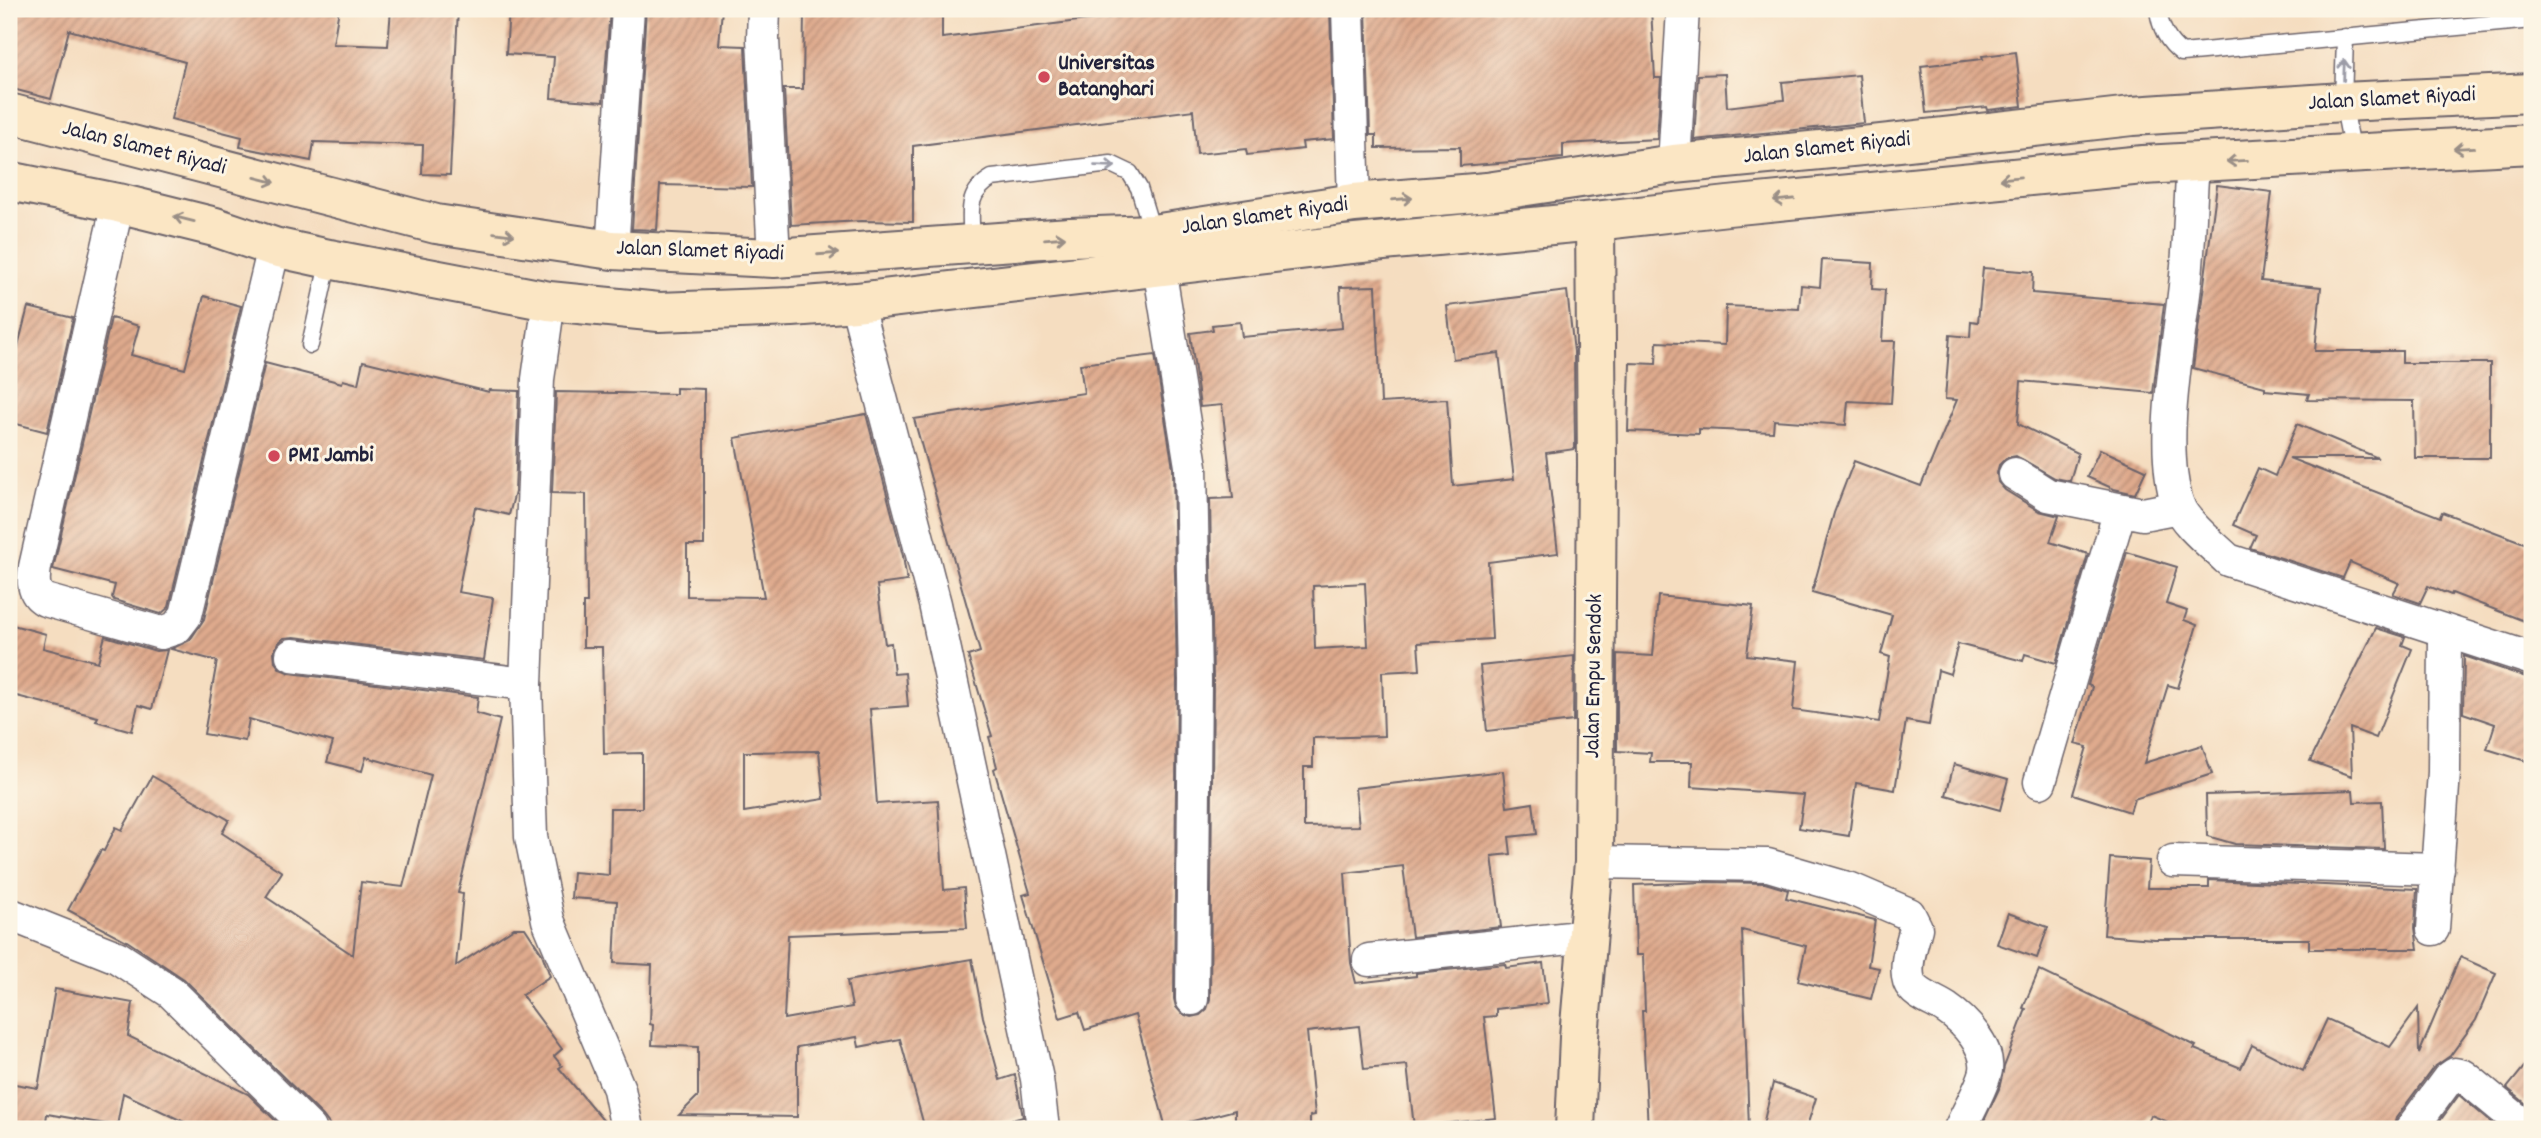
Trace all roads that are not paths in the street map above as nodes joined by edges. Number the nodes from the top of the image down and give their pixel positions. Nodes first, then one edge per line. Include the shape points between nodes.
1 (628, 9) edge
2 (764, 9) edge
3 (1348, 9) edge
4 (1683, 9) edge
5 (2158, 9) edge
6 (2491, 9) edge
7 (2532, 20) edge
8 (2503, 22) junction
9 (2345, 37) junction
10 (2532, 93) edge
11 (2343, 102) junction
12 (9, 113) edge
13 (2132, 116) junction
14 (2532, 144) edge
15 (2353, 155) junction
16 (2193, 163) junction
17 (1674, 164) junction
18 (2143, 165) junction
19 (9, 181) edge
20 (118, 203) junction
21 (1354, 204) junction
22 (1595, 221) junction
23 (436, 224) junction
24 (972, 245) junction
25 (274, 247) junction
26 (612, 250) junction
27 (1156, 251) junction
28 (774, 258) junction
29 (329, 259) junction
30 (417, 277) junction
31 (549, 301) junction
32 (856, 302) junction
33 (310, 345) dead end
34 (2015, 474) dead end
35 (2179, 507) junction
36 (2120, 510) junction
37 (2445, 633) junction
38 (292, 655) dead end
39 (2532, 660) edge
40 (527, 684) junction
41 (2040, 782) dead end
42 (2173, 861) dead end
43 (1594, 862) junction
44 (2438, 869) junction
45 (9, 914) edge
46 (2433, 929) dead end
47 (1588, 936) junction
48 (1369, 960) dead end
49 (1192, 999) dead end
50 (310, 1129) edge
51 (627, 1129) edge
52 (1043, 1129) edge
53 (1575, 1129) edge
54 (1960, 1129) edge
55 (2411, 1129) edge
56 (2528, 1129) edge

1 - 26 street
2 - 28 street
3 - 21 street
4 - 17 street
5 - 9 lane via 2164,34 2182,53
6 - 8 lane
7 - 8 lane
8 - 9 lane
11 -> 9 lane
10 - 11 main road, Jalan Slamet Riyadi
11 - 13 main road, Jalan Slamet Riyadi
11 - 15 lane
12 -> 23 main road, Jalan Slamet Riyadi
13 - 17 main road, Jalan Slamet Riyadi
13 - 18 main road
14 -> 15 main road, Jalan Slamet Riyadi
15 -> 16 main road, Jalan Slamet Riyadi
16 - 18 main road, Jalan Slamet Riyadi
16 - 35 street via 2169,462
21 -> 17 main road, Jalan Slamet Riyadi via 1487,192
18 -> 22 main road, Jalan Slamet Riyadi
19 - 20 main road, Jalan Slamet Riyadi
25 -> 20 main road, Jalan Slamet Riyadi
20 - 25 street via 33,577 40,598 135,626 165,633 186,615
21 - 27 main road, Jalan Slamet Riyadi
22 - 27 main road, Jalan Slamet Riyadi via 1343,245
22 - 43 main road, Jalan Empu Sendok
23 -> 26 main road, Jalan Slamet Riyadi
23 - 30 main road
24 -> 27 main road, Jalan Slamet Riyadi via 1070,237
24 -> 27 lane via 971,200 979,186 992,178 1111,164 1130,173
28 -> 24 main road, Jalan Slamet Riyadi
25 - 29 main road, Jalan Slamet Riyadi
26 - 28 main road, Jalan Slamet Riyadi
27 - 32 main road, Jalan Slamet Riyadi
27 - 49 street via 1191,466 1195,680
29 - 30 main road, Jalan Slamet Riyadi
29 - 33 lane
30 - 31 main road, Jalan Slamet Riyadi
31 - 32 main road, Jalan Slamet Riyadi via 659,312
31 - 40 street via 538,379
32 - 52 street via 935,604 1037,1079
34 - 36 street via 2048,495
35 - 36 street via 2143,514
35 - 37 street via 2228,560
36 - 41 street
37 - 39 street
37 - 44 street
38 - 40 street
40 - 51 street via 531,837 548,920 619,1089
42 - 44 street
43 - 47 main road, Jalan Empu Sendok
43 - 54 street via 1768,865 1851,889 1909,914 1916,928 1909,960 1912,988 1949,1010 1969,1029 1985,1058 1986,1071
44 - 46 street
45 - 50 street via 117,957 172,992
47 - 48 street
47 - 53 main road, Jalan Empu Sendok
55 - 56 street via 2455,1074 2464,1076

